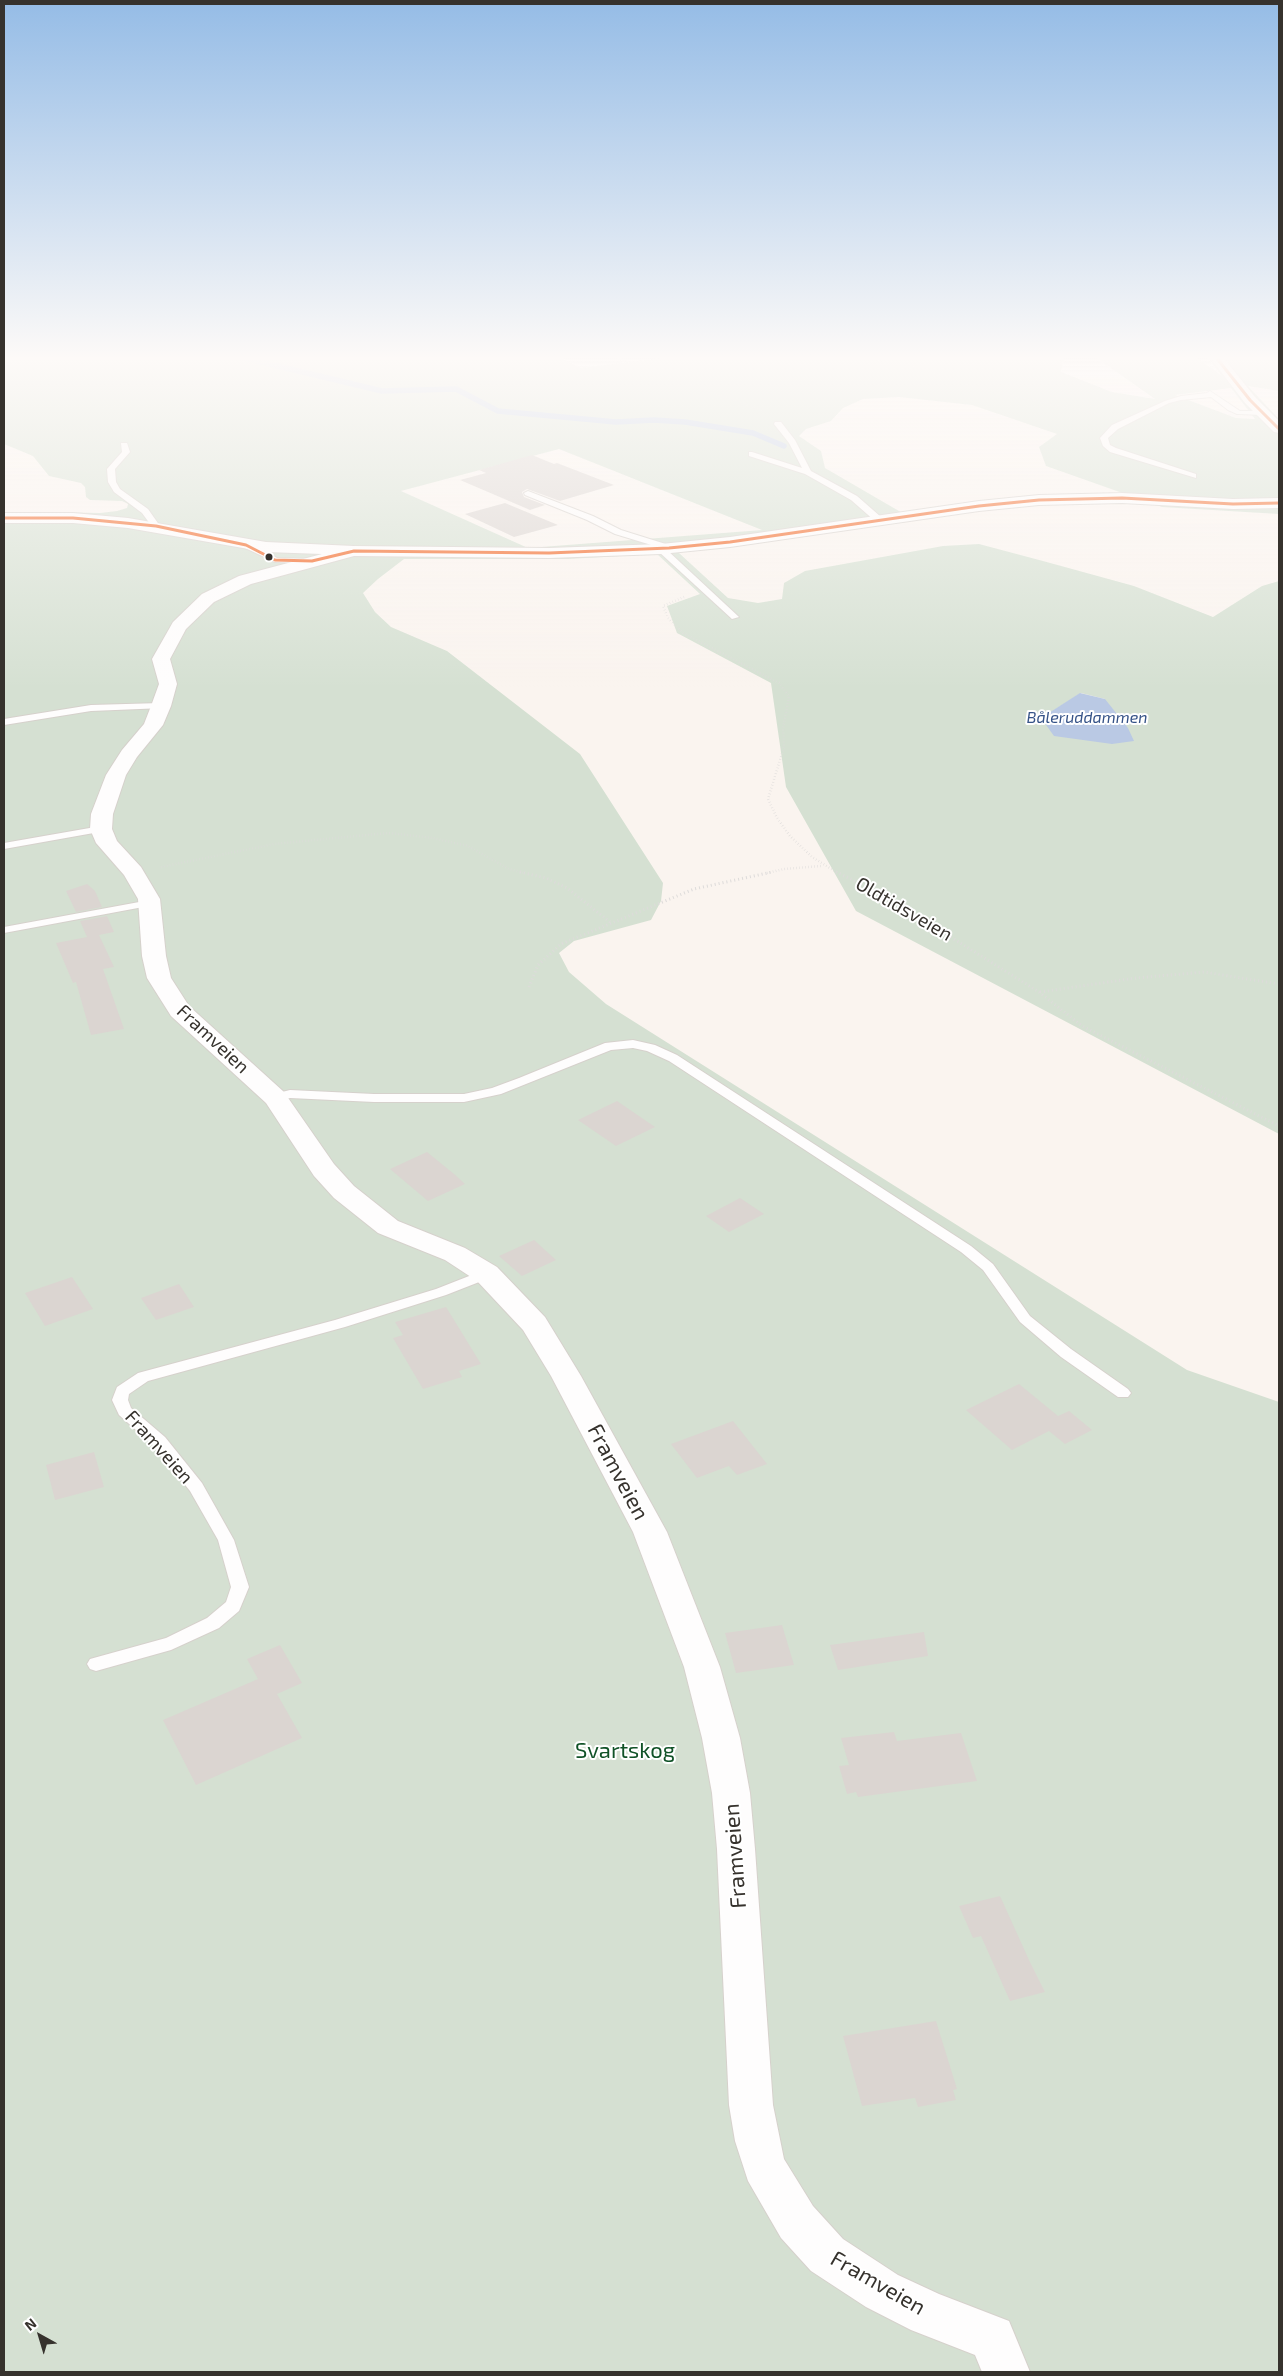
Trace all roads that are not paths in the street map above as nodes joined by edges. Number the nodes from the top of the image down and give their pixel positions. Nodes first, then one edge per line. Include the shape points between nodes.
1 (113, 467) edge
2 (792, 467) edge
3 (805, 467) edge
4 (1162, 467) edge
5 (808, 472) junction
6 (1193, 476) dead end
7 (528, 493) dead end
8 (1279, 503) edge
9 (4, 518) edge
10 (878, 520) junction
11 (156, 526) junction
12 (618, 532) junction
13 (246, 545) junction
14 (665, 548) junction
15 (354, 551) junction
16 (598, 552) junction
17 (312, 561) junction
18 (735, 617) dead end
19 (161, 706) junction
20 (4, 722) edge
21 (101, 829) junction
22 (4, 846) edge
23 (150, 903) junction
24 (4, 930) edge
25 (274, 1098) junction
26 (487, 1274) junction
27 (1123, 1393) dead end
28 (96, 1664) dead end
29 (1006, 2372) edge

1 - 11 lane via 112,482 145,511
2 - 5 lane
3 - 5 lane
4 - 6 lane
5 - 10 lane via 854,498
7 - 12 lane
8 - 10 street via 1058,499
9 - 11 street via 73,518
10 - 14 street via 738,541
11 - 13 street
12 - 14 lane
12 - 16 lane via 618,540
13 - 15 street
13 - 17 lane via 274,560
14 - 16 street
14 - 18 lane
15 - 16 street
15 - 17 street
17 - 19 street via 224,588 188,616 161,659 168,684
19 - 20 lane via 91,708
19 - 21 street via 153,725 116,775 102,814
21 - 22 lane
21 - 23 street, Framveien via 107,843 134,872
23 - 24 lane
23 - 25 street, Framveien via 154,956 159,978 168,995 180,1011
25 - 26 street, Framveien via 324,1170 370,1214 388,1227 455,1254
25 - 27 lane via 290,1094 464,1098 524,1081 609,1046 633,1044 651,1048 673,1058 966,1249 988,1267 1025,1319
26 - 28 lane, Framveien via 340,1324 143,1377 122,1391 120,1400 125,1411 159,1442 196,1487 226,1540 240,1587 233,1606 213,1623 171,1643
26 - 29 street, Framveien via 534,1324 601,1439 650,1532 702,1667 731,1792 751,2105 764,2166 797,2222 827,2255 882,2291 992,2338

